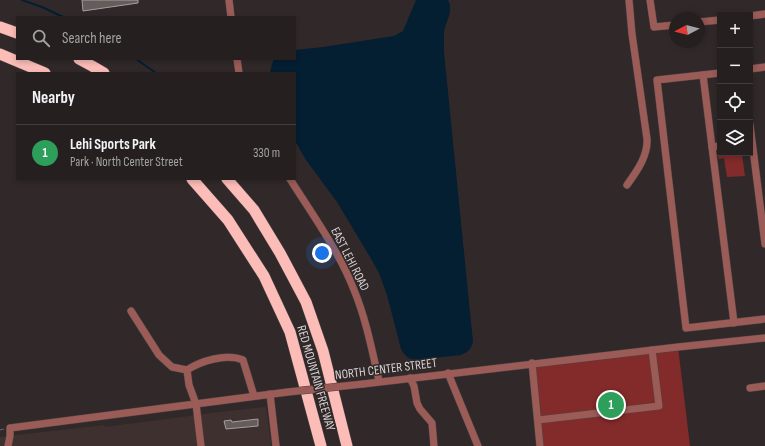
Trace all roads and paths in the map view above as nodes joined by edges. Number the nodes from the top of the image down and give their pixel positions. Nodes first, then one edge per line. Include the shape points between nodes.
1 (229, 0) edge
2 (630, 0) edge
3 (650, 0) edge
4 (765, 14) edge
5 (231, 16) edge
6 (753, 16) edge
7 (717, 20) edge
8 (705, 21) edge
9 (669, 26) edge
10 (0, 27) edge
11 (16, 33) edge
12 (0, 54) edge
13 (80, 60) edge
14 (237, 60) edge
15 (765, 67) edge
16 (753, 69) edge
17 (43, 72) edge
18 (102, 72) edge
19 (239, 72) edge
20 (717, 73) edge
21 (703, 75) junction
22 (717, 146) edge
23 (712, 147) junction
24 (753, 156) edge
25 (193, 180) edge
26 (229, 180) edge
27 (291, 180) edge
28 (627, 185) dead end
29 (765, 244) edge
30 (131, 311) dead end
31 (765, 319) edge
32 (734, 323) junction
33 (765, 338) edge
34 (652, 350) junction
35 (532, 364) junction
36 (187, 370) junction
37 (448, 373) junction
38 (410, 378) junction
39 (379, 381) junction
40 (765, 386) edge
41 (750, 388) dead end
42 (270, 394) junction
43 (254, 396) junction
44 (196, 404) junction
45 (538, 420) junction
46 (8, 446) edge
47 (201, 446) edge
48 (276, 446) edge
49 (321, 446) edge
50 (347, 446) edge
51 (434, 446) edge
52 (478, 446) edge
53 (540, 446) edge

1 - 5 street
2 - 28 street via 647,148 638,169
3 - 9 street via 654,28
4 - 6 street
7 - 8 street
10 - 11 highway
12 - 17 highway
13 - 18 highway
14 - 19 street
15 - 16 street
20 - 21 street
21 - 23 street
21 - 32 street via 657,80 686,328
22 - 23 street
23 - 32 street
24 - 29 street
25 - 49 highway, RED MOUNTAIN FREEWAY via 228,220 264,276 290,332
26 - 50 highway, RED MOUNTAIN FREEWAY via 254,210 306,302 324,350
27 - 39 street, EAST LEHI ROAD via 338,257 354,289
30 - 36 street via 159,355 172,367
31 - 32 street
33 - 34 street, NORTH CENTER STREET
34 - 35 street, NORTH CENTER STREET
34 - 45 street via 659,406
35 - 37 street, NORTH CENTER STREET
35 - 45 street
36 - 43 street via 208,360 235,357 243,360
36 - 44 street
37 - 38 street, NORTH CENTER STREET
37 - 52 street
38 - 39 street, NORTH CENTER STREET
38 - 51 street via 417,403 432,423
39 - 42 street, NORTH CENTER STREET, bridge
40 - 41 street
42 - 43 street, NORTH CENTER STREET
42 - 48 street
43 - 44 street, NORTH CENTER STREET
44 - 46 street, NORTH CENTER STREET via 10,428
44 - 47 street
45 - 53 street

